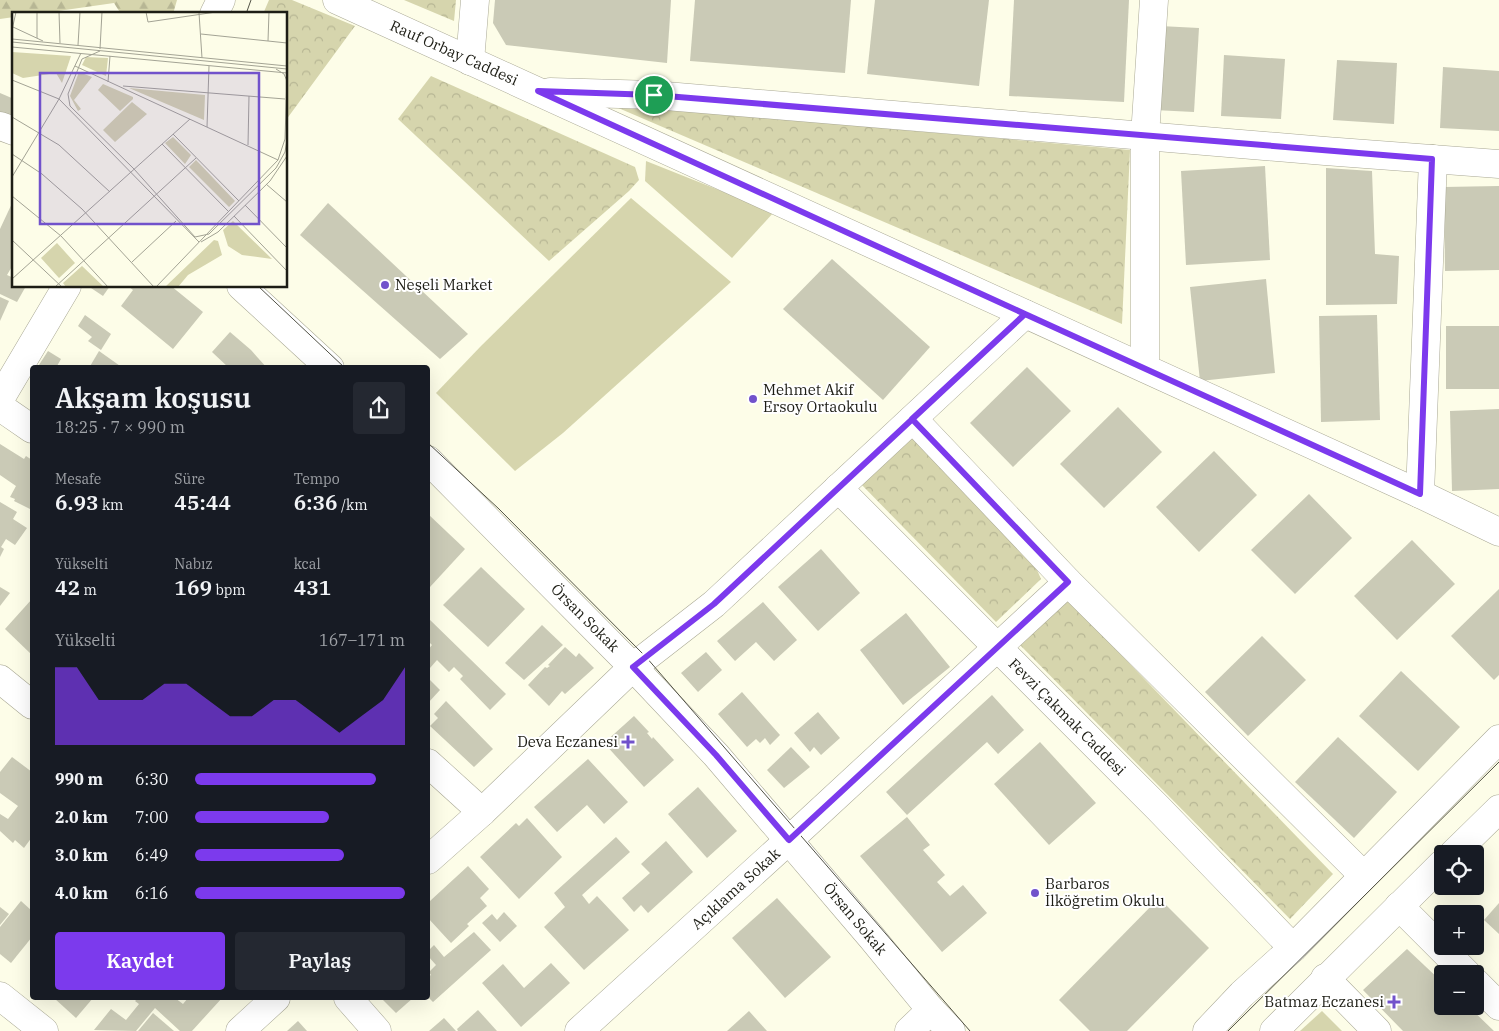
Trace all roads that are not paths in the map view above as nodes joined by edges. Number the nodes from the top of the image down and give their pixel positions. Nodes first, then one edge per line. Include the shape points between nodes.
1 (220, 0) edge
2 (337, 0) edge
3 (475, 0) edge
4 (1154, 0) edge
5 (215, 12) edge
6 (470, 60) junction
7 (538, 91) junction
8 (0, 126) edge
9 (12, 130) edge
10 (1145, 136) junction
11 (1432, 159) junction
12 (1499, 164) edge
13 (66, 288) edge
14 (244, 288) edge
15 (1025, 314) junction
16 (327, 365) edge
17 (1145, 368) junction
18 (0, 399) edge
19 (0, 407) edge
20 (912, 419) junction
21 (30, 428) edge
22 (430, 462) edge
23 (838, 488) junction
24 (1420, 494) junction
25 (1499, 532) edge
26 (1068, 582) junction
27 (996, 647) junction
28 (633, 667) junction
29 (0, 679) edge
30 (30, 703) edge
31 (1499, 739) edge
32 (430, 765) edge
33 (1499, 809) edge
34 (482, 812) junction
35 (789, 840) junction
36 (1462, 845) edge
37 (430, 858) edge
38 (1434, 872) edge
39 (1363, 875) junction
40 (1399, 906) junction
41 (1293, 948) junction
42 (1458, 965) edge
43 (1326, 978) junction
44 (1484, 991) edge
45 (0, 996) edge
46 (274, 1000) edge
47 (350, 1000) edge
48 (1499, 1006) edge
49 (931, 1010) junction
50 (44, 1031) edge
51 (240, 1031) edge
52 (377, 1031) edge
53 (579, 1031) edge
54 (909, 1031) edge
55 (951, 1031) edge
56 (1207, 1031) edge
57 (1274, 1031) edge
58 (1377, 1031) edge

1 - 5 street
2 - 6 street, Rauf Orbay Caddesi
3 - 6 street
4 - 10 street
6 - 7 street, Rauf Orbay Caddesi
7 - 10 street via 654,95
7 - 15 street, Rauf Orbay Caddesi
8 - 9 street
10 - 11 street
10 - 17 street
11 - 12 street
11 - 24 street
13 - 18 street
14 - 16 street
15 - 17 street, Rauf Orbay Caddesi
15 - 20 street
17 - 24 street, Rauf Orbay Caddesi
19 - 21 street
20 - 23 street
20 - 26 street
22 - 28 street, Örsan Sokak
23 - 27 street, Fevzi Çakmak Caddesi
23 - 28 street via 714,604
24 - 25 street, Rauf Orbay Caddesi
26 - 27 street, Açıklama Sokak
26 - 39 street
27 - 35 street, Açıklama Sokak
27 - 41 street, Fevzi Çakmak Caddesi
28 - 34 street
28 - 35 street, Örsan Sokak via 716,755
29 - 30 street
31 - 39 street
32 - 34 street
33 - 36 street
34 - 37 street
35 - 49 street, Örsan Sokak
35 - 53 street, Açıklama Sokak
38 - 40 street
39 - 41 street
40 - 42 street
40 - 43 street
41 - 56 street
43 - 57 street
43 - 58 street
44 - 48 street
45 - 50 street
46 - 51 street
47 - 52 street
49 - 54 street
49 - 55 street, Örsan Sokak

